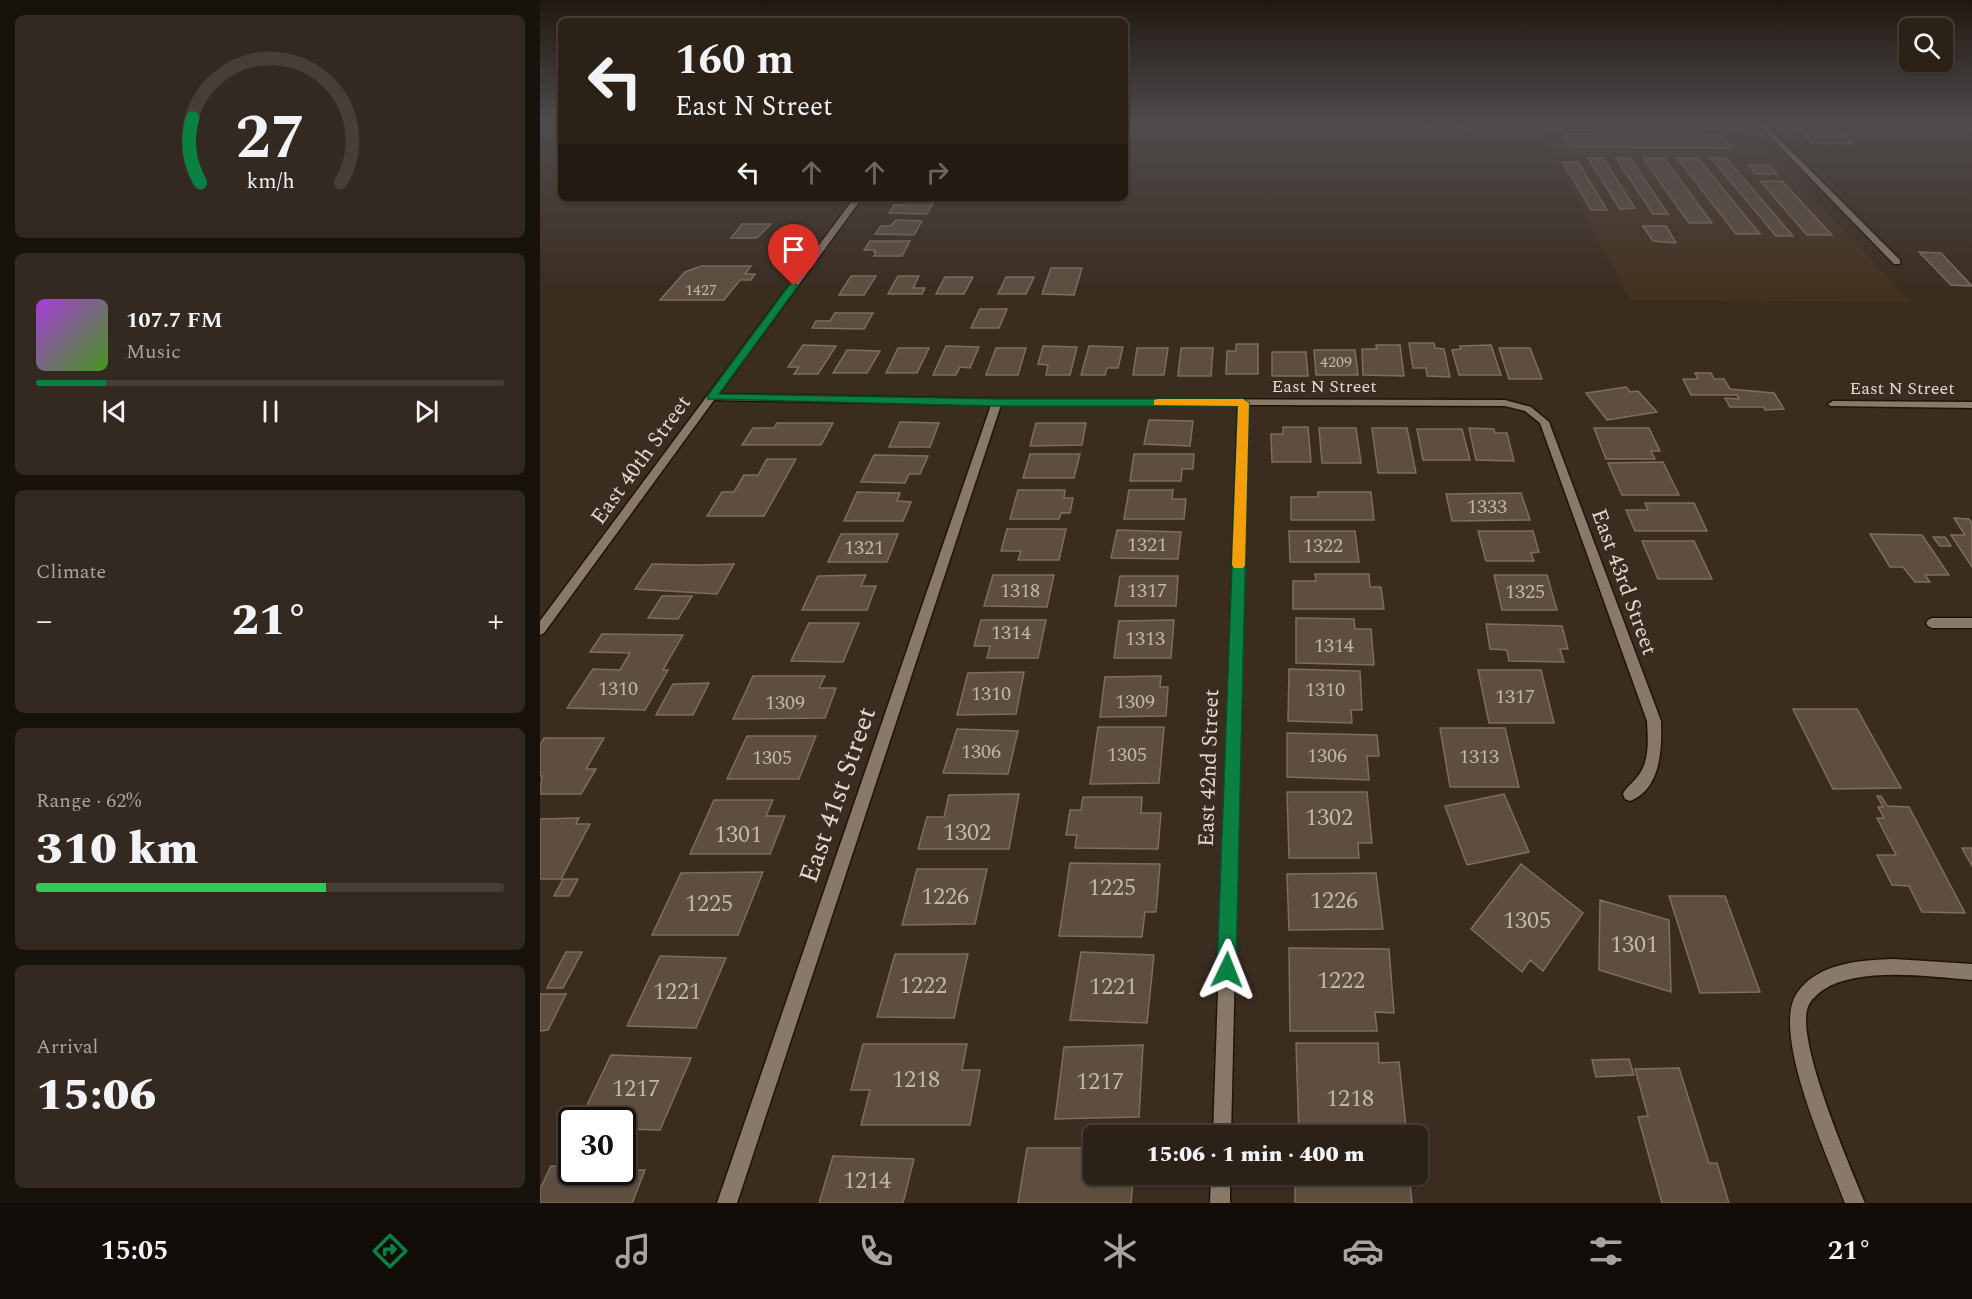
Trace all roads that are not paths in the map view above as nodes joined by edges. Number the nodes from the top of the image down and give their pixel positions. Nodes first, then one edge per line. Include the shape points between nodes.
1 (1816, 180) edge
2 (856, 201) edge
3 (1897, 262) dead end
4 (711, 397) junction
5 (997, 402) junction
6 (1243, 403) junction
7 (1505, 403) joint
8 (1833, 404) dead end
9 (1972, 405) edge
10 (1932, 623) dead end
11 (1972, 623) edge
12 (540, 630) edge
13 (1630, 794) dead end
14 (1972, 972) edge
15 (1222, 1125) edge
16 (1221, 1185) edge
17 (727, 1203) edge
18 (1220, 1203) edge
19 (1855, 1203) edge

1 - 3 street
2 - 4 street, East 40th Street
4 - 5 street, East N Street
4 - 12 street, East 40th Street
5 - 6 street, East N Street
5 - 17 street, East 41st Street
6 - 7 street, East N Street
6 - 15 street, East 42nd Street
7 - 13 street, East 43rd Street via 1528,409 1544,422 1654,722 1656,749 1650,771 1642,785
8 - 9 street, East N Street
10 - 11 street
14 - 19 street via 1886,968 1857,971 1819,983 1799,1007 1800,1040 1814,1092
16 - 18 street

